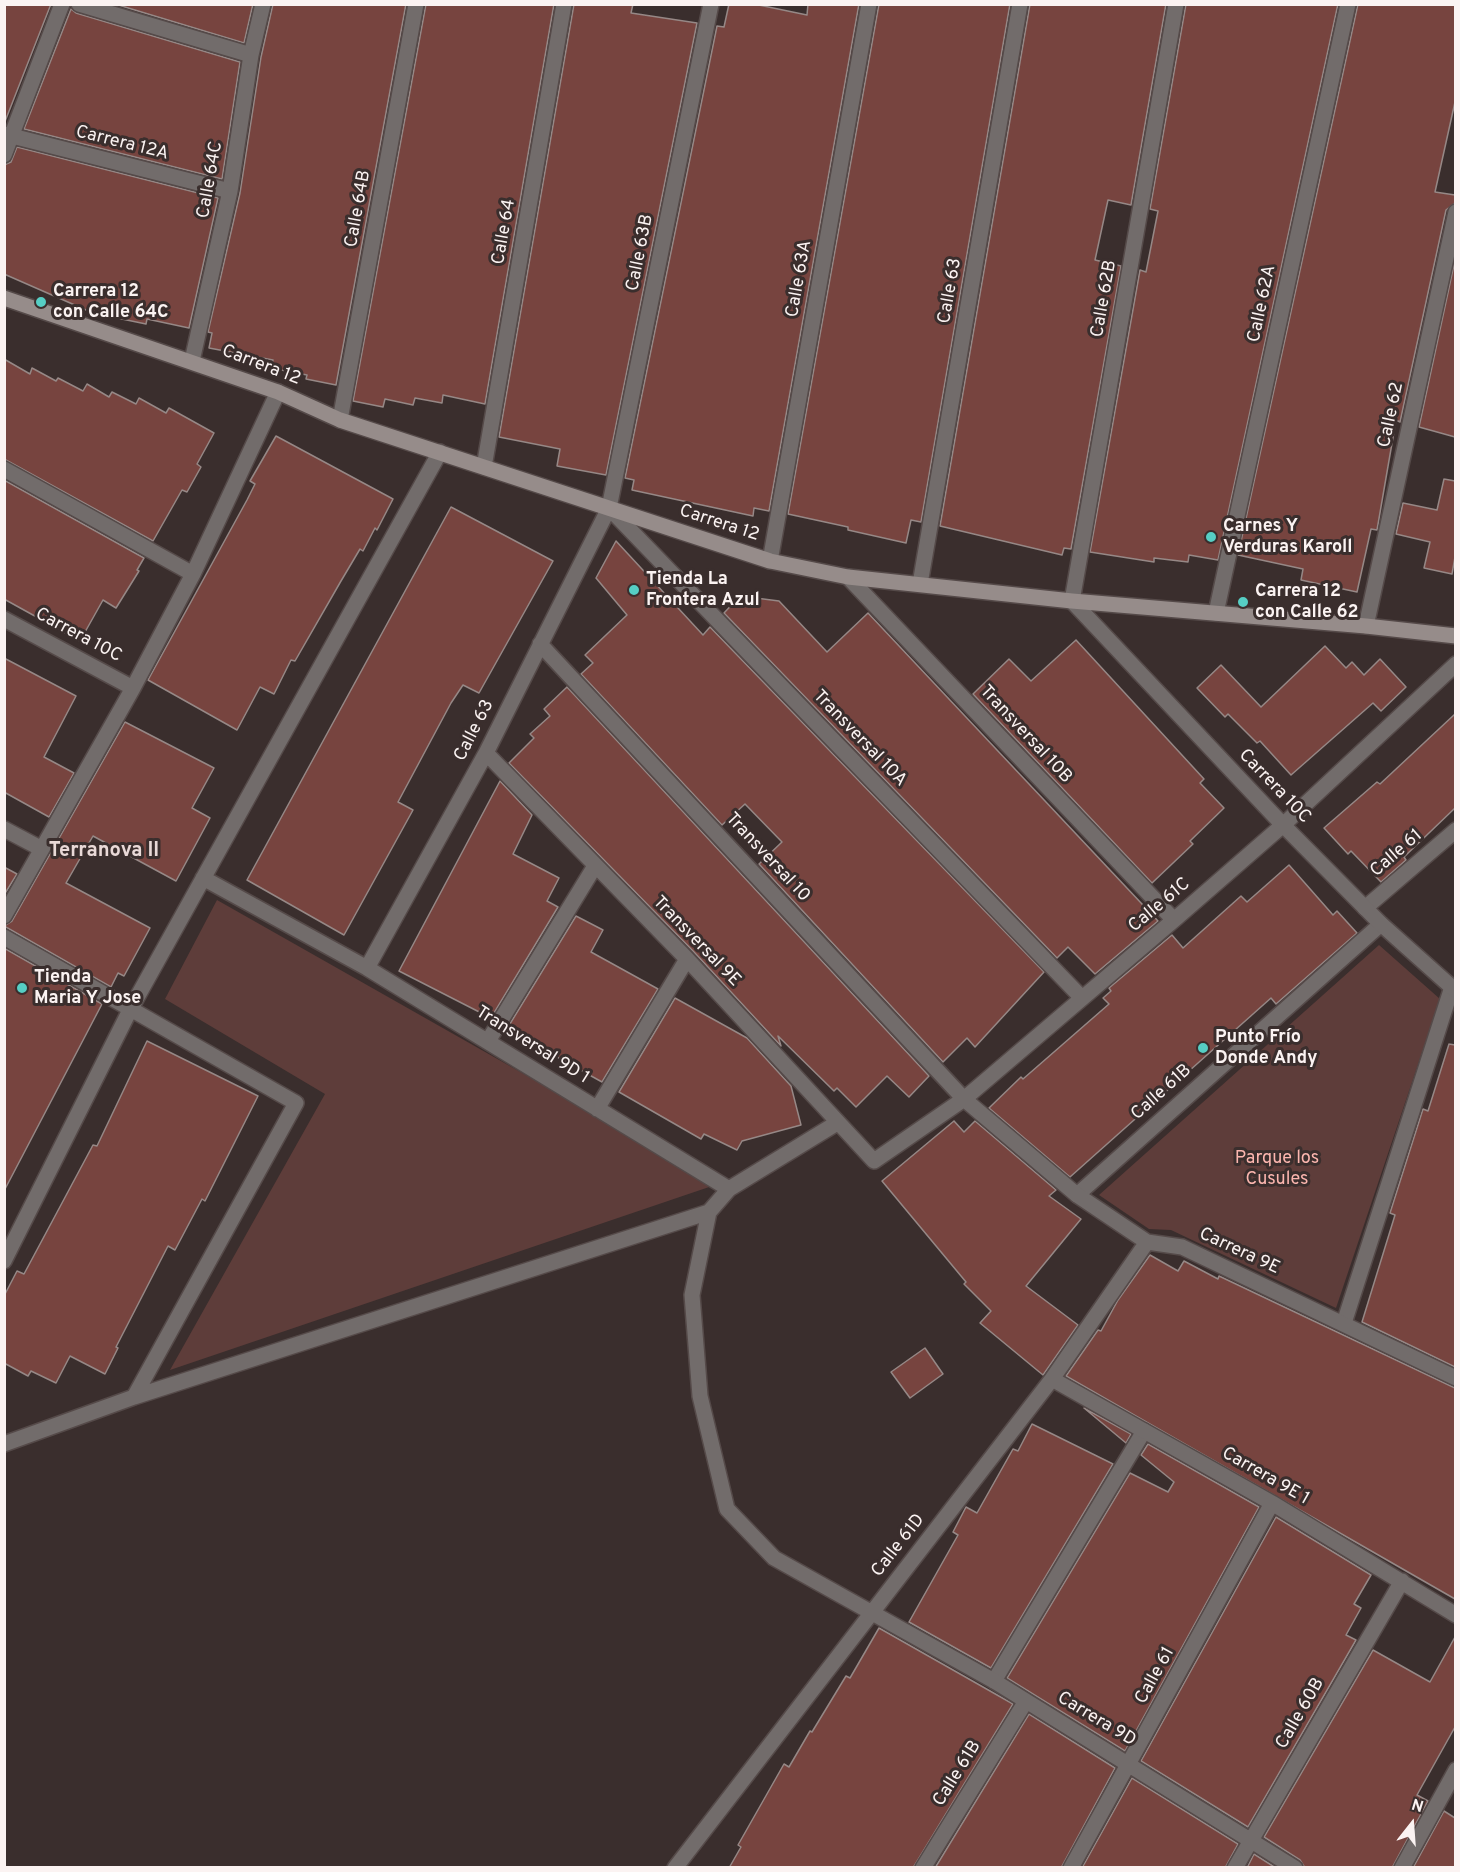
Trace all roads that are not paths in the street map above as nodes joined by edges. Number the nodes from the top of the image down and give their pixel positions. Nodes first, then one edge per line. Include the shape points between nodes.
1 (62, 4) edge
2 (79, 4) edge
3 (263, 4) edge
4 (416, 4) edge
5 (564, 4) edge
6 (711, 4) edge
7 (869, 4) edge
8 (1020, 4) edge
9 (1176, 4) edge
10 (1348, 4) edge
11 (251, 55) junction
12 (9, 135) edge
13 (4, 155) edge
14 (230, 191) junction
15 (1455, 212) edge
16 (4, 298) edge
17 (192, 361) junction
18 (278, 392) junction
19 (340, 420) junction
20 (440, 452) junction
21 (484, 467) junction
22 (4, 469) edge
23 (609, 508) junction
24 (770, 561) junction
25 (193, 574) junction
26 (848, 577) junction
27 (920, 584) junction
28 (1072, 601) junction
29 (1216, 613) junction
30 (4, 619) edge
31 (1366, 626) junction
32 (1455, 636) edge
33 (540, 644) junction
34 (1455, 664) edge
35 (133, 688) junction
36 (486, 753) junction
37 (1283, 825) junction
38 (4, 828) edge
39 (1455, 830) edge
40 (40, 848) junction
41 (596, 866) junction
42 (203, 878) junction
43 (1365, 908) junction
44 (4, 916) edge
45 (1174, 921) junction
46 (1381, 924) junction
47 (4, 938) edge
48 (687, 959) junction
49 (368, 968) junction
50 (1453, 990) edge
51 (1081, 997) junction
52 (130, 1010) junction
53 (488, 1041) junction
54 (964, 1099) junction
55 (597, 1109) junction
56 (837, 1123) junction
57 (874, 1161) joint
58 (729, 1189) junction
59 (1077, 1195) junction
60 (709, 1212) junction
61 (1147, 1242) junction
62 (4, 1261) edge
63 (1344, 1323) junction
64 (1455, 1378) edge
65 (1052, 1379) junction
66 (134, 1397) junction
67 (1144, 1431) junction
68 (4, 1444) edge
69 (1272, 1503) junction
70 (1402, 1581) junction
71 (872, 1613) junction
72 (1455, 1615) edge
73 (994, 1681) junction
74 (1026, 1701) junction
75 (1130, 1763) junction
76 (1455, 1770) edge
77 (1250, 1840) junction
78 (675, 1868) edge
79 (923, 1868) edge
80 (1071, 1868) edge
81 (1235, 1868) edge
82 (1295, 1868) edge
83 (1402, 1868) edge

1 - 12 street
2 - 11 street
3 - 11 street, Calle 64C
4 - 19 street, Calle 64B
5 - 21 street, Calle 64
6 - 23 street, Calle 63B
7 - 24 street, Calle 63A
8 - 27 street, Calle 63
9 - 28 street, Calle 62B
10 - 29 street, Calle 62A
11 - 14 street, Calle 64C
12 - 13 street
12 - 14 street, Carrera 12A
14 - 17 street, Calle 64C
15 - 31 street, Calle 62
16 - 17 main road, Carrera 12
17 - 18 main road, Carrera 12
18 - 19 main road, Carrera 12
18 - 25 street
19 - 20 main road, Carrera 12
20 - 21 main road, Carrera 12
20 - 42 street
21 - 23 main road, Carrera 12
22 - 25 street
23 - 24 main road, Carrera 12
23 - 33 street, Calle 63
23 - 51 street, Transversal 10A
24 - 26 main road, Carrera 12
25 - 35 street
26 - 27 main road, Carrera 12
26 - 45 street, Transversal 10B
27 - 28 main road, Carrera 12
28 - 29 main road, Carrera 12
28 - 37 street, Carrera 10C
29 - 31 main road, Carrera 12
30 - 35 street, Carrera 10C
31 - 32 main road, Carrera 12
33 - 36 street, Calle 63
33 - 54 street, Transversal 10
34 - 37 street, Calle 61C
35 - 40 street
36 - 41 street, Transversal 9E
36 - 49 street, Calle 63
37 - 43 street, Carrera 10C
37 - 45 street, Calle 61C
38 - 40 street
39 - 43 street, Calle 61
40 - 44 street
41 - 48 street, Transversal 9E
41 - 53 street
42 - 49 street, Transversal 9D 1
42 - 52 street
43 - 46 street, Carrera 10C
45 - 51 street, Calle 61C
46 - 50 street, Carrera 10C
46 - 59 street, Calle 61B
47 - 52 street
48 - 55 street
48 - 56 street, Transversal 9E
49 - 53 street, Transversal 9D 1
50 - 63 street
51 - 54 street, Calle 61C
52 - 62 street
52 - 66 street via 296,1102
53 - 55 street, Transversal 9D 1
54 - 57 street, Calle 61C
54 - 59 street, Carrera 9E
55 - 58 street, Transversal 9D 1
56 - 57 street, Transversal 9E
56 - 58 street
58 - 60 street
59 - 61 street, Carrera 9E
60 - 66 street
60 - 71 street, Carrera 9D via 692,1295 700,1396 727,1509 774,1558
61 - 63 street, Carrera 9E via 1182,1246
61 - 65 street, Calle 61D
63 - 64 street, Carrera 9E
65 - 67 street, Carrera 9E 1
65 - 71 street, Calle 61D
66 - 68 street
67 - 69 street, Carrera 9E 1
67 - 73 street
69 - 70 street, Carrera 9E 1
69 - 75 street, Calle 61
70 - 72 street, Carrera 9E 1
70 - 77 street, Calle 60B
71 - 73 street, Carrera 9D
71 - 78 street, Calle 61D
73 - 74 street, Carrera 9D
74 - 75 street, Carrera 9D
74 - 79 street, Calle 61B
75 - 77 street, Carrera 9D
75 - 80 street, Calle 61
76 - 83 street
77 - 81 street, Calle 60B
77 - 82 street, Carrera 9D

